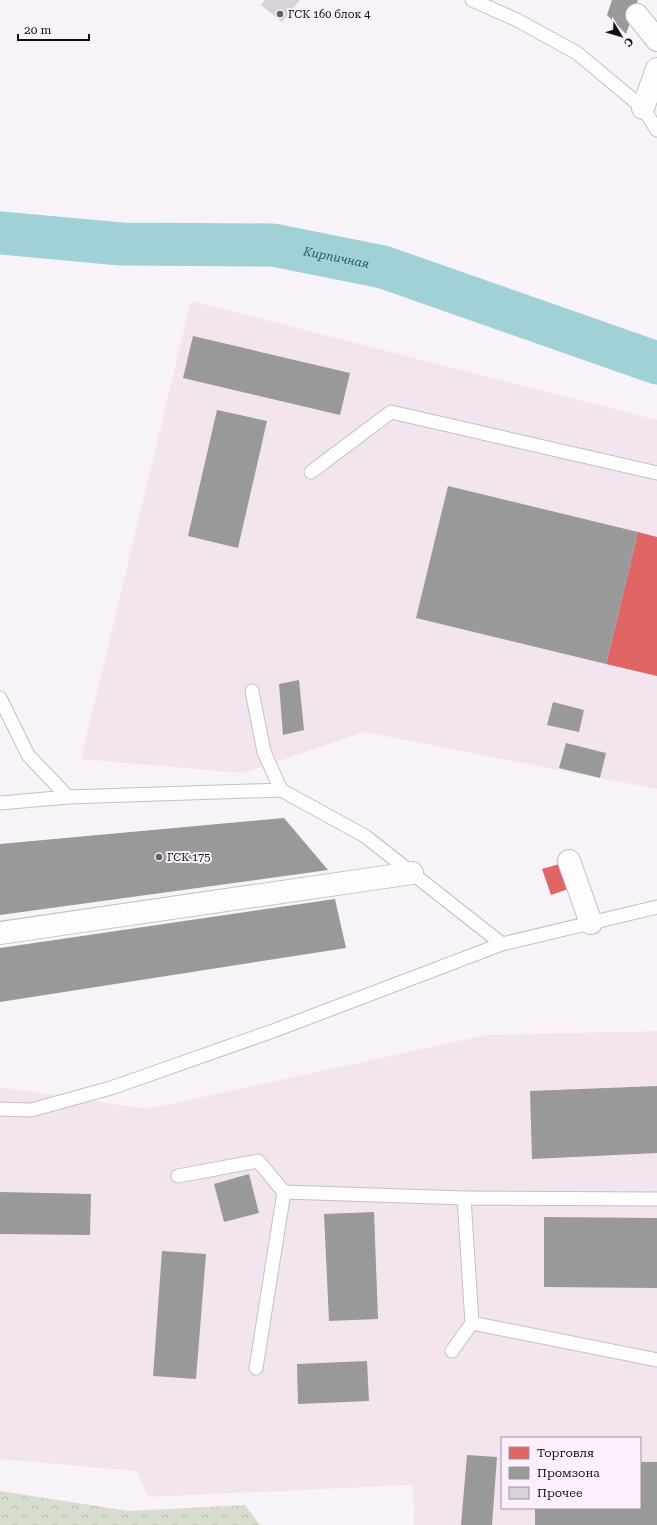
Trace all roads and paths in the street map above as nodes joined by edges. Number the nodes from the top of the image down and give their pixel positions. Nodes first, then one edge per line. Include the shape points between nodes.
1 (472, 0) edge
2 (637, 15) dead end
3 (657, 40) edge
4 (657, 69) edge
5 (643, 108) junction
6 (657, 130) edge
7 (310, 472) dead end
8 (657, 473) edge
9 (252, 691) dead end
10 (0, 698) edge
11 (281, 790) junction
12 (68, 797) junction
13 (0, 803) edge
14 (569, 861) dead end
15 (412, 873) junction
16 (657, 907) edge
17 (591, 923) junction
18 (0, 933) edge
19 (502, 944) junction
20 (0, 1109) edge
21 (178, 1176) dead end
22 (284, 1192) junction
23 (464, 1198) junction
24 (657, 1199) edge
25 (472, 1323) junction
26 (452, 1351) dead end
27 (657, 1360) edge
28 (256, 1368) dead end

1 - 5 lane via 518,20 577,53
2 - 3 street
4 - 5 street
5 - 6 lane
7 - 8 lane via 391,412
9 - 11 lane via 264,752
10 - 12 lane via 28,755
11 - 12 lane
11 - 15 lane via 365,836
12 - 13 lane
14 - 17 street
15 - 18 street
15 - 19 lane
16 - 17 lane
17 - 19 lane
19 - 20 lane via 273,1031 111,1088 31,1110
21 - 22 lane via 258,1161
22 - 23 lane
22 - 28 lane
23 - 24 lane
23 - 25 lane
25 - 26 lane
25 - 27 lane

